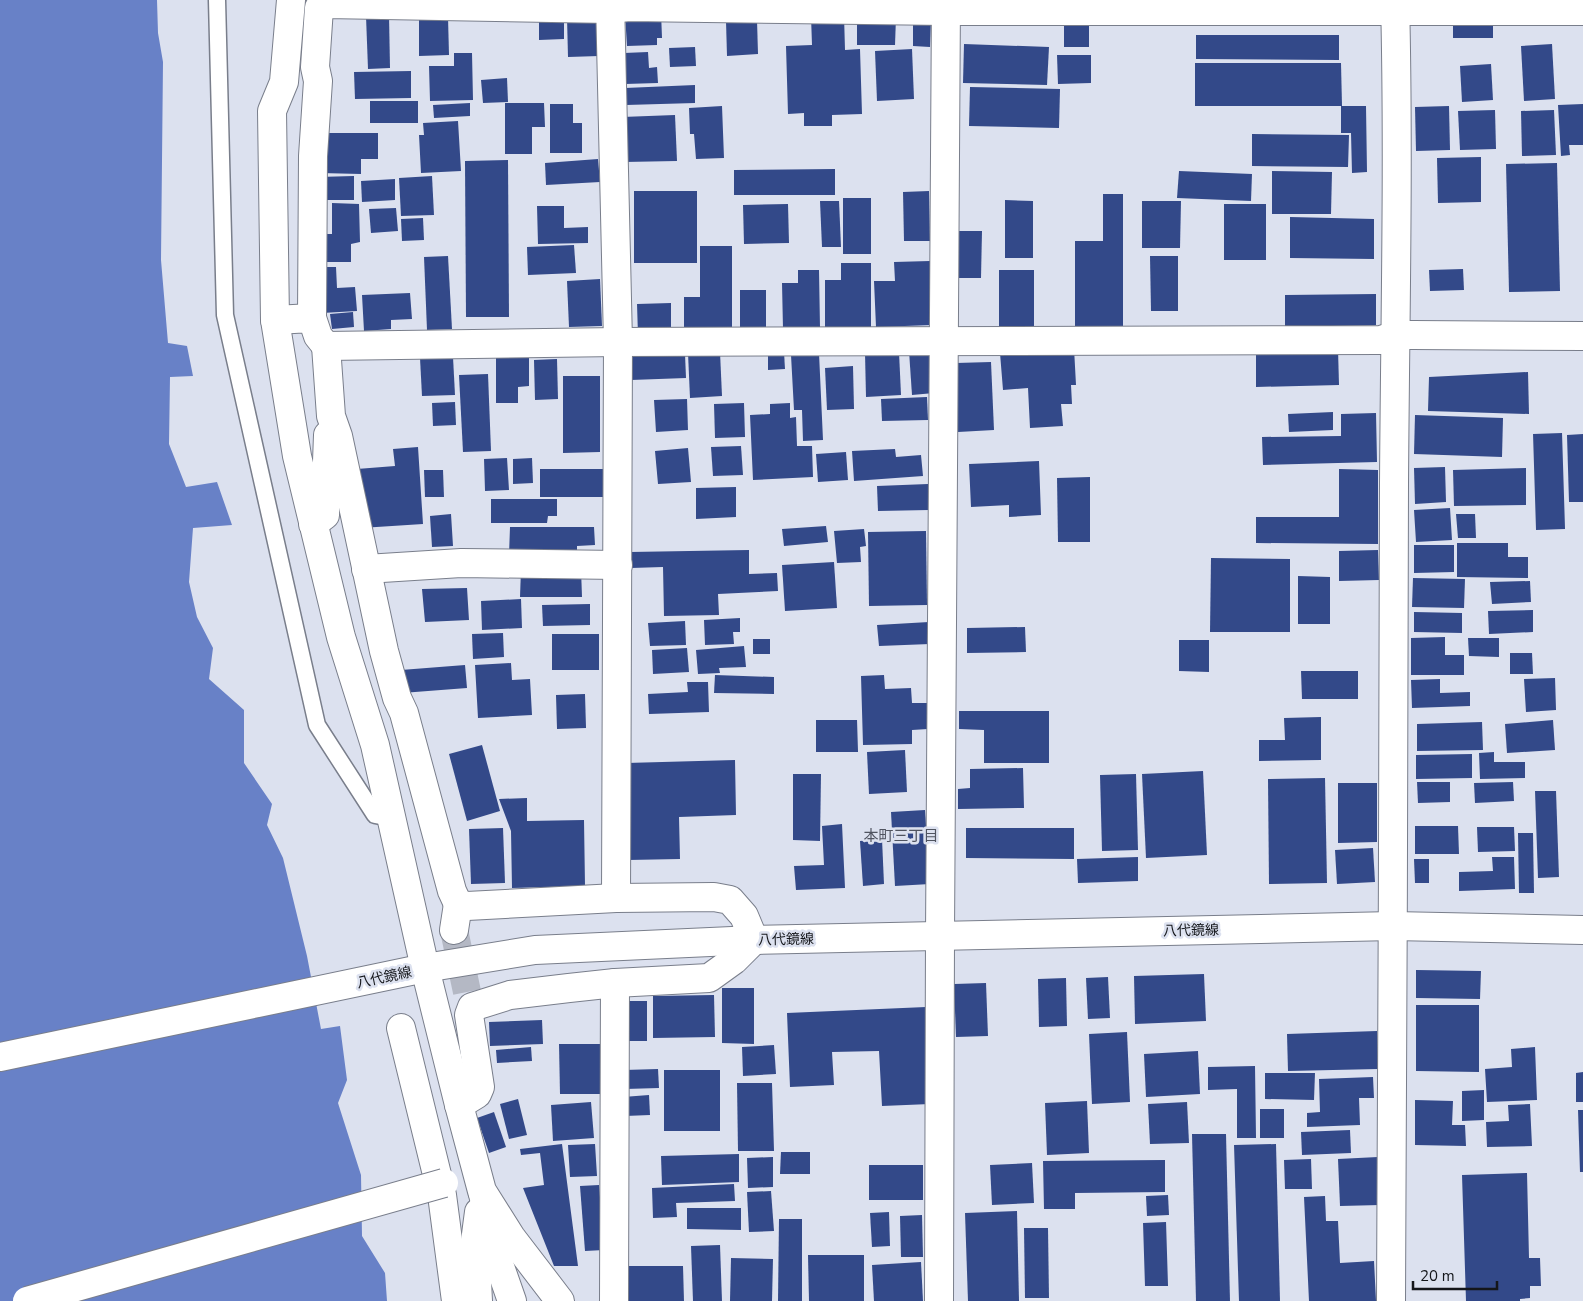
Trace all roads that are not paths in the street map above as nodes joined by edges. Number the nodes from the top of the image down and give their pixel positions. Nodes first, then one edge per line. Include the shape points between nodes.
1 (217, 0) edge
2 (291, 0) edge
3 (610, 4) edge
4 (946, 5) edge
5 (1395, 5) edge
6 (1583, 11) edge
7 (312, 318) junction
8 (275, 320) junction
9 (1396, 335) junction
10 (1583, 336) edge
11 (944, 341) junction
12 (618, 342) junction
13 (326, 346) junction
14 (331, 416) junction
15 (314, 524) junction
16 (618, 565) junction
17 (366, 569) junction
18 (391, 818) junction
19 (616, 898) junction
20 (1393, 926) junction
21 (1583, 930) edge
22 (940, 935) junction
23 (754, 940) junction
24 (413, 970) junction
25 (615, 983) junction
26 (401, 1028) dead end
27 (0, 1058) edge
28 (459, 1106) junction
29 (480, 1182) junction
30 (27, 1301) edge
31 (456, 1301) edge
32 (478, 1301) edge
33 (512, 1301) edge
34 (560, 1301) edge
35 (614, 1301) edge
36 (939, 1301) edge
37 (1391, 1301) edge

1 - 18 lane via 225,315 317,724 375,815
2 - 8 street via 284,82 272,111
3 - 4 street via 629,7
3 - 7 street via 326,4 319,8 315,67 318,82 313,156
3 - 12 street
4 - 5 street
4 - 11 street
5 - 6 street
5 - 9 street
7 - 8 street
7 - 13 street via 318,336
8 - 15 street via 297,456
9 - 10 street
9 - 11 street via 1381,340
9 - 20 street
11 - 12 street
11 - 22 street
12 - 13 street
12 - 16 street
13 - 14 street
14 - 15 street via 325,515
14 - 17 street
15 - 18 street via 341,637 375,745
16 - 17 street via 461,563
16 - 19 street
17 - 19 street via 384,651 404,713 452,891 456,917 467,906
18 - 24 street
19 - 23 street via 714,897 730,900 744,916
20 - 21 street, 八代鏡線
20 - 22 street, 八代鏡線
20 - 37 street
22 - 23 street, 八代鏡線
22 - 36 street
23 - 24 street, 八代鏡線 via 535,950
23 - 25 street via 709,978
24 - 27 street, 八代鏡線
24 - 28 street
25 - 28 street via 469,999 480,1087 477,1094
25 - 35 street
26 - 31 street via 442,1195
28 - 29 street
29 - 30 street, bridge via 444,1183
29 - 32 street via 475,1242
29 - 33 street via 497,1258
29 - 34 street via 511,1236

